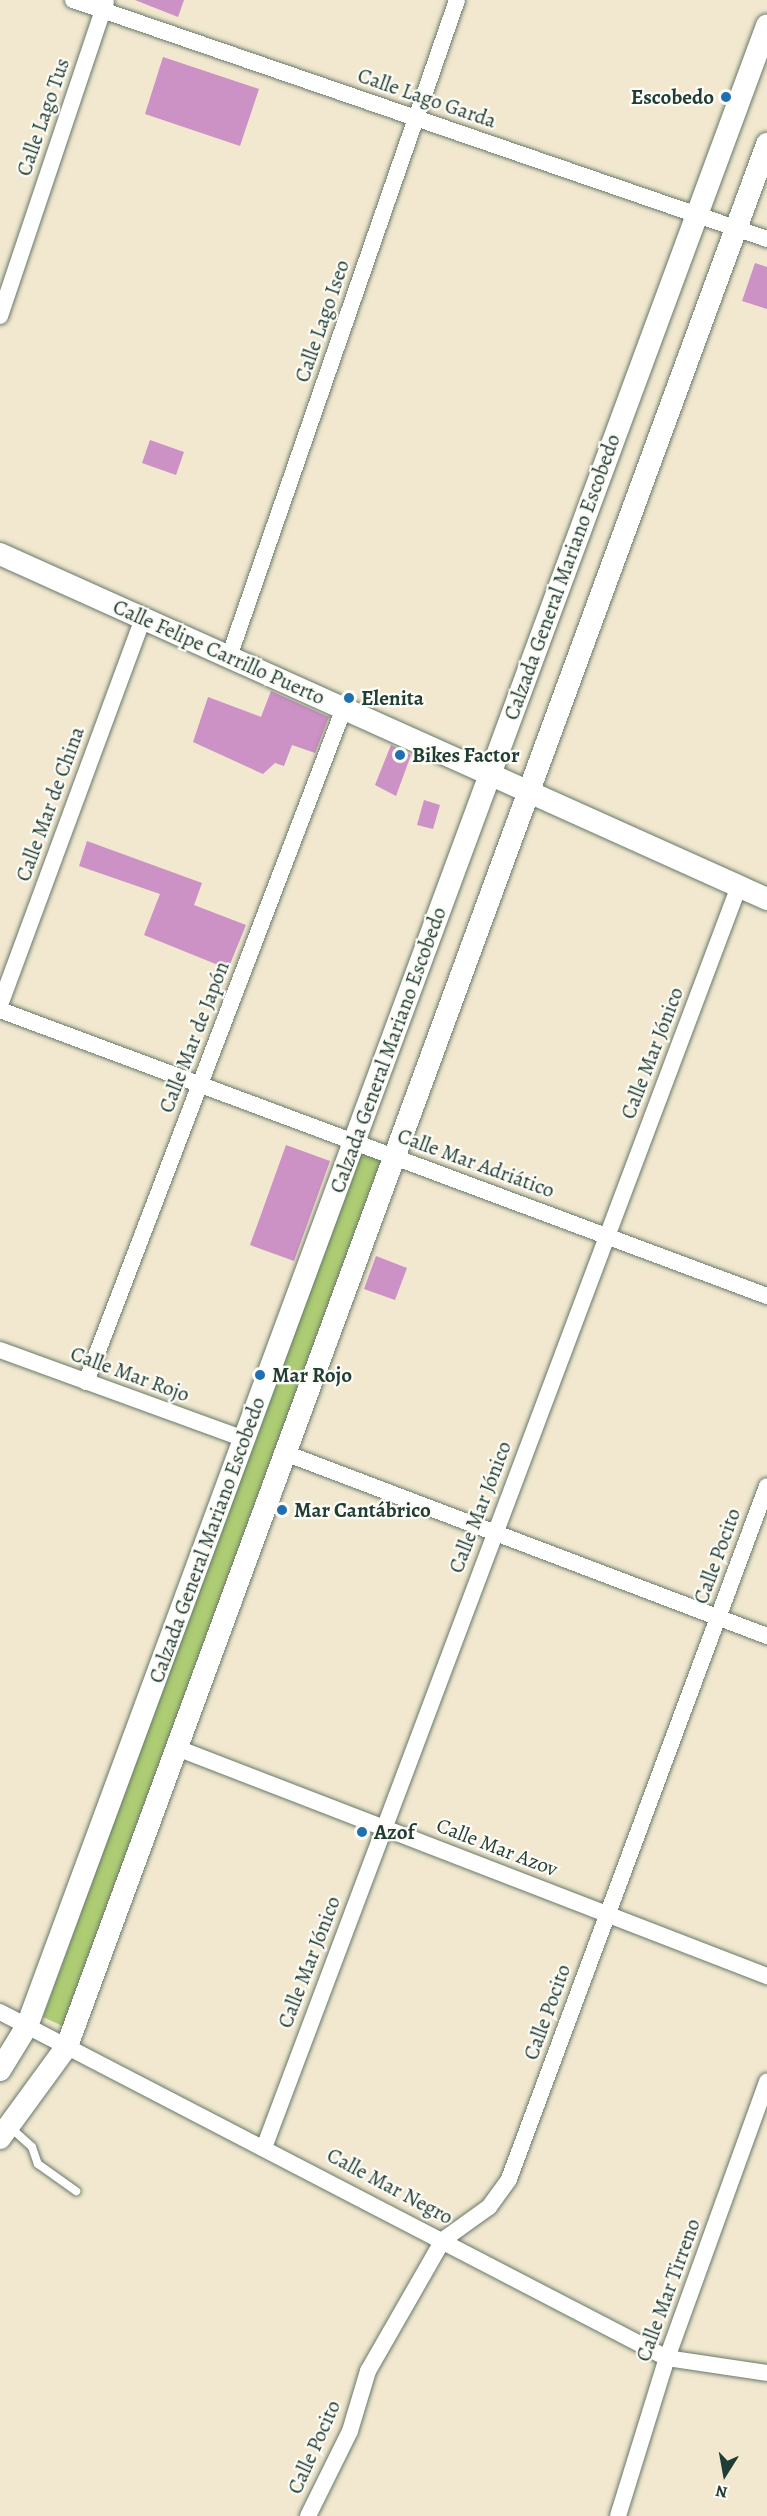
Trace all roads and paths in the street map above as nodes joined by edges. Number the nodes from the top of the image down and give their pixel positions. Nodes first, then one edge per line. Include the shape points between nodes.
1 (74, 0) edge
2 (457, 0) edge
3 (105, 5) edge
4 (767, 26) edge
5 (416, 119) junction
6 (767, 144) edge
7 (696, 214) junction
8 (735, 228) junction
9 (767, 239) edge
10 (0, 316) edge
11 (0, 554) edge
12 (143, 618) junction
13 (229, 657) junction
14 (344, 708) junction
15 (490, 774) junction
16 (528, 792) junction
17 (739, 886) junction
18 (767, 899) edge
19 (0, 1008) edge
20 (201, 1085) junction
21 (354, 1142) junction
22 (394, 1157) junction
23 (607, 1236) junction
24 (767, 1296) edge
25 (0, 1350) edge
26 (86, 1382) junction
27 (244, 1439) junction
28 (285, 1453) junction
29 (767, 1486) edge
30 (496, 1530) junction
31 (718, 1617) junction
32 (767, 1636) edge
33 (177, 1748) junction
34 (384, 1828) junction
35 (608, 1913) junction
36 (767, 1976) edge
37 (0, 2012) edge
38 (27, 2026) junction
39 (67, 2046) junction
40 (0, 2070) edge
41 (767, 2082) edge
42 (5, 2133) edge
43 (265, 2145) junction
44 (76, 2191) dead end
45 (443, 2240) junction
46 (667, 2358) junction
47 (767, 2373) edge
48 (308, 2516) edge
49 (618, 2516) edge

1 - 3 street, Calle Lago Garda
2 - 5 street, Calle Lago Iseo
3 - 5 street, Calle Lago Garda
3 - 10 street, Calle Lago Tus
4 - 7 main road, Calzada General Mariano Escobedo
5 - 7 street, Calle Lago Garda
5 - 13 street, Calle Lago Iseo
6 - 8 main road, Calzada General Mariano Escobedo
7 - 8 street, Calle Lago Garda
7 - 15 main road, Calzada General Mariano Escobedo
8 - 9 street, Calle Lago Garda
8 - 16 main road, Calzada General Mariano Escobedo
11 - 12 main road, Calle Felipe Carrillo Puerto
12 - 13 main road, Calle Felipe Carrillo Puerto
12 - 19 street, Calle Mar de China
13 - 14 main road, Calle Felipe Carrillo Puerto
14 - 15 main road, Calle Felipe Carrillo Puerto
14 - 20 street, Calle Mar de Japón
15 - 16 main road, Calle Felipe Carrillo Puerto
15 - 21 main road, Calzada General Mariano Escobedo
16 - 17 main road, Calle Felipe Carrillo Puerto
16 - 22 main road, Calzada General Mariano Escobedo
17 - 18 main road, Calle Felipe Carrillo Puerto
17 - 23 street, Calle Mar Jónico
19 - 20 street, Calle Mar Adriático
20 - 21 street, Calle Mar Adriático
20 - 26 street, Calle Mar de Japón
21 - 22 street, Calle Mar Adriático
21 - 27 main road, Calzada General Mariano Escobedo
22 - 23 street, Calle Mar Adriático
22 - 28 main road, Calzada General Mariano Escobedo
23 - 24 street, Calle Mar Adriático
23 - 30 street, Calle Mar Jónico
25 - 26 street, Calle Mar Rojo
26 - 27 street, Calle Mar Rojo
27 - 38 main road, Calzada General Mariano Escobedo
28 - 30 street
28 - 33 main road, Calzada General Mariano Escobedo
29 - 31 street, Calle Pocito
30 - 31 street
30 - 34 street, Calle Mar Jónico
31 - 32 street
31 - 35 street, Calle Pocito
33 - 34 street, Calle Mar Azov
33 - 39 main road, Calzada General Mariano Escobedo
34 - 35 street, Calle Mar Azov
34 - 43 street, Calle Mar Jónico
35 - 36 street, Calle Mar Azov
35 - 45 street, Calle Pocito via 509,2179 489,2207
37 - 38 street, Calle Mar Negro
38 - 39 street, Calle Mar Negro
38 - 40 main road, Calzada General Mariano Escobedo
39 - 42 main road, Calzada General Mariano Escobedo
39 - 43 street, Calle Mar Negro
41 - 46 street, Calle Mar Tirreno
42 - 44 lane via 32,2147 38,2163
43 - 45 street, Calle Mar Negro
45 - 46 street, Calle Mar Negro
45 - 48 street, Calle Pocito via 368,2371 350,2431
46 - 47 street, Calle Mar Negro
46 - 49 street, Calle Mar Tirreno

